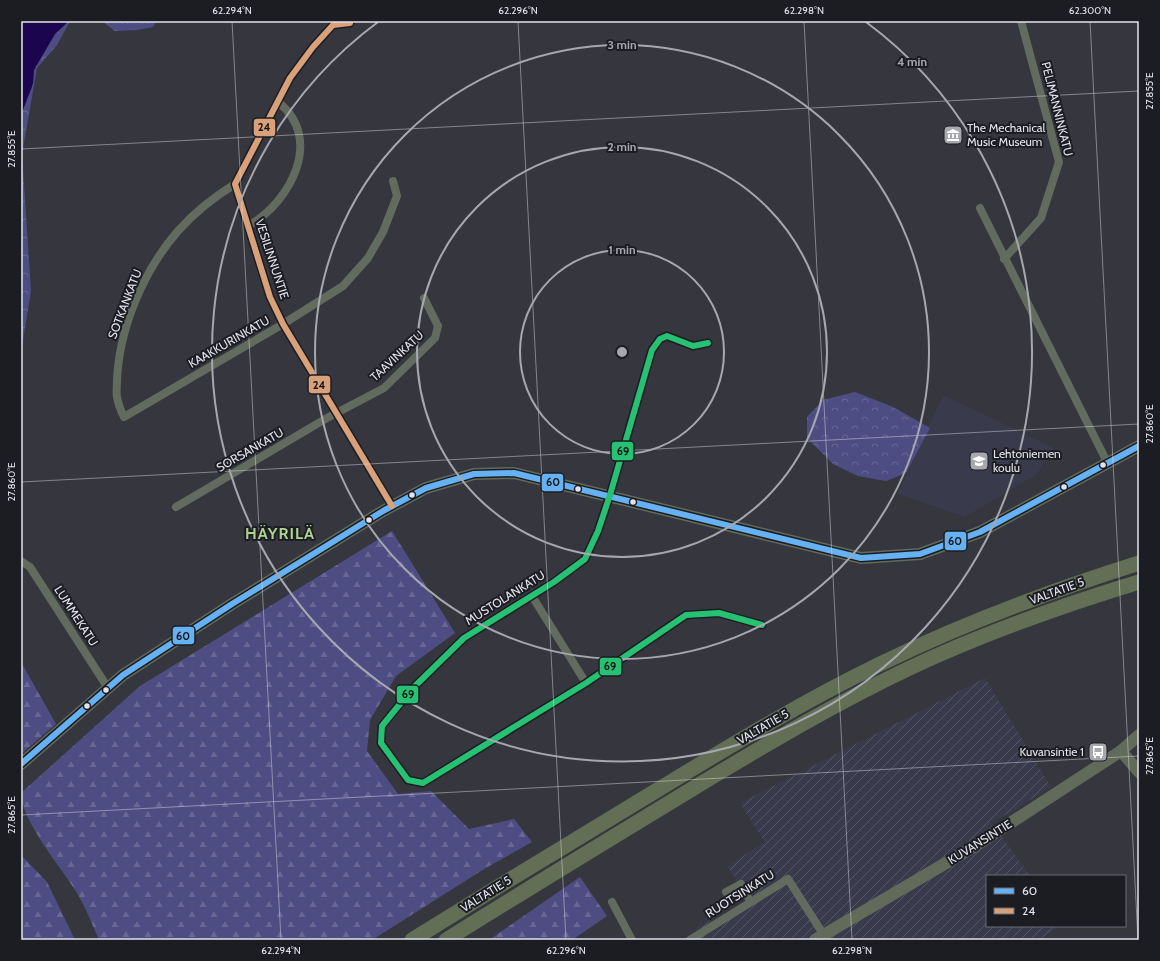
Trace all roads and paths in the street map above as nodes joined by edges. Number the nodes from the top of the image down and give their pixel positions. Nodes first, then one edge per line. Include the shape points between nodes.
1 (1022, 21) edge
2 (350, 23) dead end
3 (278, 102) junction
4 (394, 181) dead end
5 (234, 184) junction
6 (980, 208) dead end
7 (248, 226) junction
8 (1004, 259) junction
9 (424, 298) dead end
10 (283, 324) junction
11 (708, 343) dead end
12 (336, 413) junction
13 (124, 417) joint
14 (1139, 446) edge
15 (1106, 462) junction
16 (610, 495) junction
17 (392, 506) junction
18 (176, 507) dead end
19 (21, 561) edge
20 (1139, 563) edge
21 (1139, 582) edge
22 (532, 596) junction
23 (762, 625) dead end
24 (586, 683) junction
25 (108, 688) junction
26 (1139, 735) edge
27 (1121, 751) junction
28 (21, 764) edge
29 (1139, 772) edge
30 (726, 892) dead end
31 (750, 901) junction
32 (612, 902) dead end
33 (822, 938) edge
34 (412, 940) edge
35 (446, 940) edge
36 (632, 940) edge
37 (690, 940) edge

1 - 8 street, PELIMANNINKATU via 1059,162 1041,218
2 - 3 street via 333,25 312,47 290,78
3 - 5 street
3 - 7 street via 289,110 297,125 300,146 298,163 283,197 263,218
4 - 10 street, KAAKKURINKATU via 396,196 393,208 368,258 343,286
5 - 7 street, VESILINNUNTIE
5 - 13 street, SOTKANKATU via 178,231 160,254 146,279 123,338 118,367 117,397
6 - 8 street
7 - 10 street, VESILINNUNTIE via 270,297
8 - 15 street
9 - 12 street, TAAVINKATU via 438,326 435,338 384,388
10 - 12 street, VESILINNUNTIE
10 - 13 street, KAAKKURINKATU
11 - 16 street, MUSTOLANKATU via 693,346 667,336 660,339 652,350
12 - 17 street, VESILINNUNTIE
12 - 18 street, SORSANKATU
14 - 15 street
15 - 16 street via 980,532 920,554 861,558
16 - 17 street via 514,473 474,474 426,488
16 - 22 street, MUSTOLANKATU via 585,559
17 - 25 street via 232,604 123,675
19 - 25 street, LUMMEKATU via 30,567 37,577
20 - 34 highway, VALTATIE 5 via 989,616 879,664 824,692 736,742
21 - 35 highway, VALTATIE 5 via 1083,600 936,656 851,698 762,747
22 - 24 street
22 - 24 street, MUSTOLANKATU via 459,642 413,688 382,726 381,743 408,780 423,783
23 - 24 street, MUSTOLANKATU via 719,613 686,615
25 - 28 street
26 - 27 street, KUVANSINTIE
27 - 29 street
27 - 33 street, KUVANSINTIE via 975,846
30 - 31 street via 741,884
31 - 33 street, RUOTSINKATU via 788,879
31 - 37 street, RUOTSINKATU
32 - 36 street

